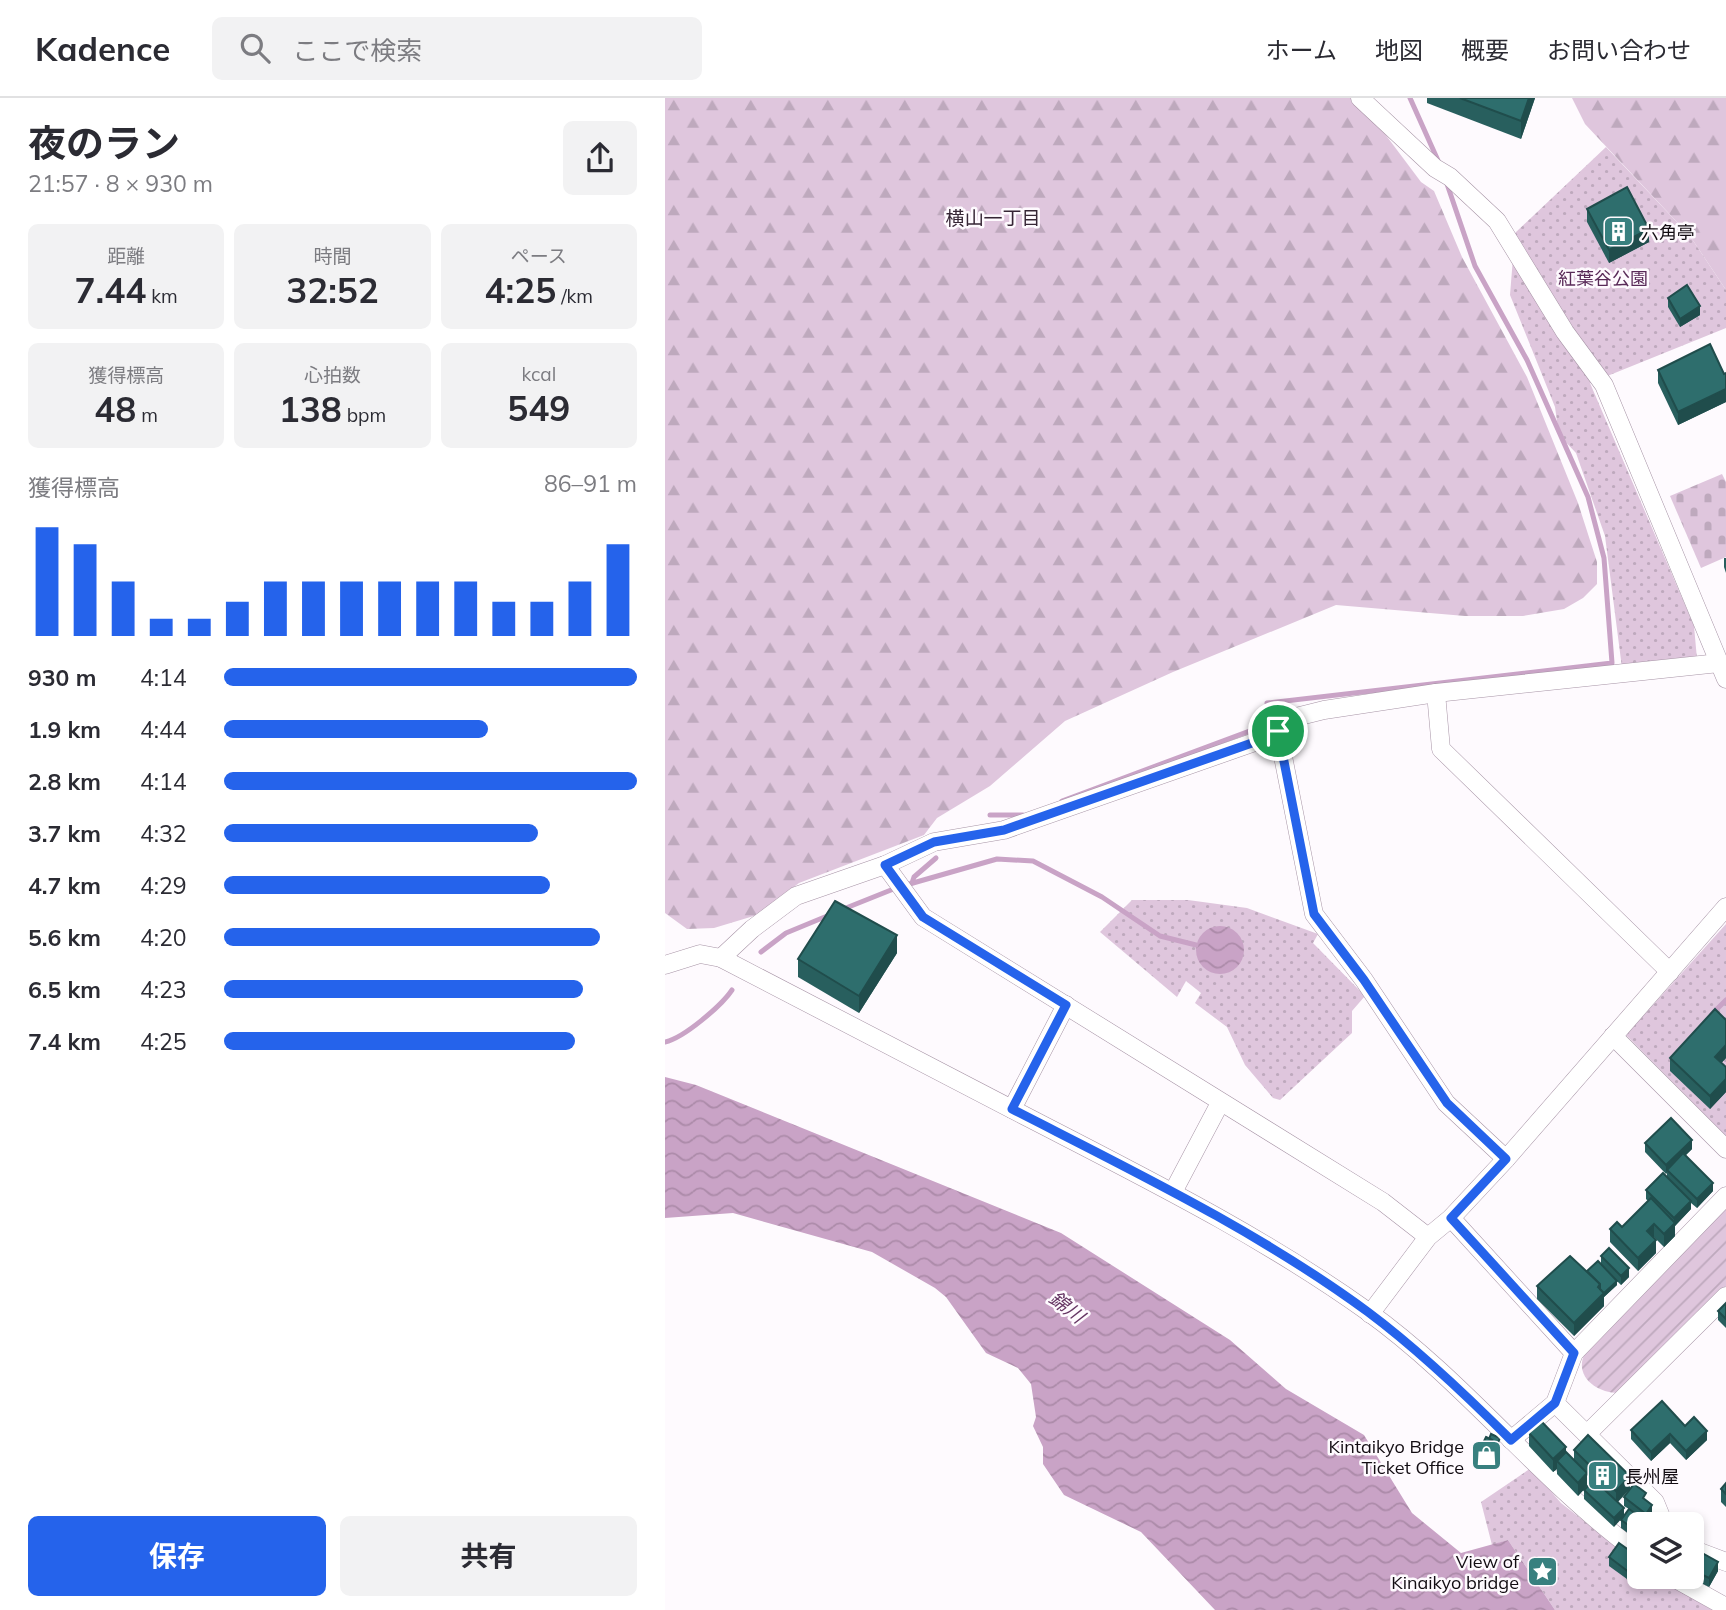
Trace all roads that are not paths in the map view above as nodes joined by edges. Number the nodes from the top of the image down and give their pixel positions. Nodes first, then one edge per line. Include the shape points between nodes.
1 (1360, 98) edge
2 (1723, 671) edge
3 (1436, 693) junction
4 (1278, 731) junction
5 (885, 865) junction
6 (1726, 908) edge
7 (721, 958) junction
8 (665, 965) edge
9 (1670, 972) junction
10 (1066, 1005) junction
11 (1613, 1036) junction
12 (1220, 1103) junction
13 (1012, 1109) junction
14 (1726, 1149) edge
15 (1506, 1159) junction
16 (1173, 1192) junction
17 (1726, 1196) edge
18 (1451, 1218) junction
19 (1428, 1237) junction
20 (1726, 1296) edge
21 (1370, 1314) junction
22 (1574, 1353) junction
23 (1555, 1403) junction
24 (1587, 1434) junction
25 (1511, 1440) junction
26 (1659, 1512) edge
27 (1627, 1544) edge
28 (1704, 1554) edge
29 (1726, 1562) edge
30 (1693, 1589) edge
31 (1726, 1608) edge

1 - 2 street via 1497,222 1565,332 1604,385
2 - 3 street
3 - 4 street via 1324,710 1296,717
3 - 9 street via 1441,749
4 - 5 street via 1055,814 1004,830 934,842
4 - 15 street via 1314,914 1447,1103
5 - 7 street via 796,896
5 - 10 street via 923,917
6 - 9 street
7 - 8 street via 700,954
7 - 13 street
9 - 11 street
10 - 12 street
10 - 13 street
11 - 14 street
11 - 15 street
12 - 16 street
12 - 19 street via 1383,1202
13 - 16 street
15 - 18 street
16 - 21 street via 1316,1275
17 - 22 street
18 - 19 street
18 - 22 street
19 - 21 street
20 - 24 street
21 - 25 street via 1464,1393
22 - 23 street
23 - 24 street
23 - 25 street
24 - 26 street via 1655,1502
25 - 27 street
28 - 29 street
30 - 31 street

